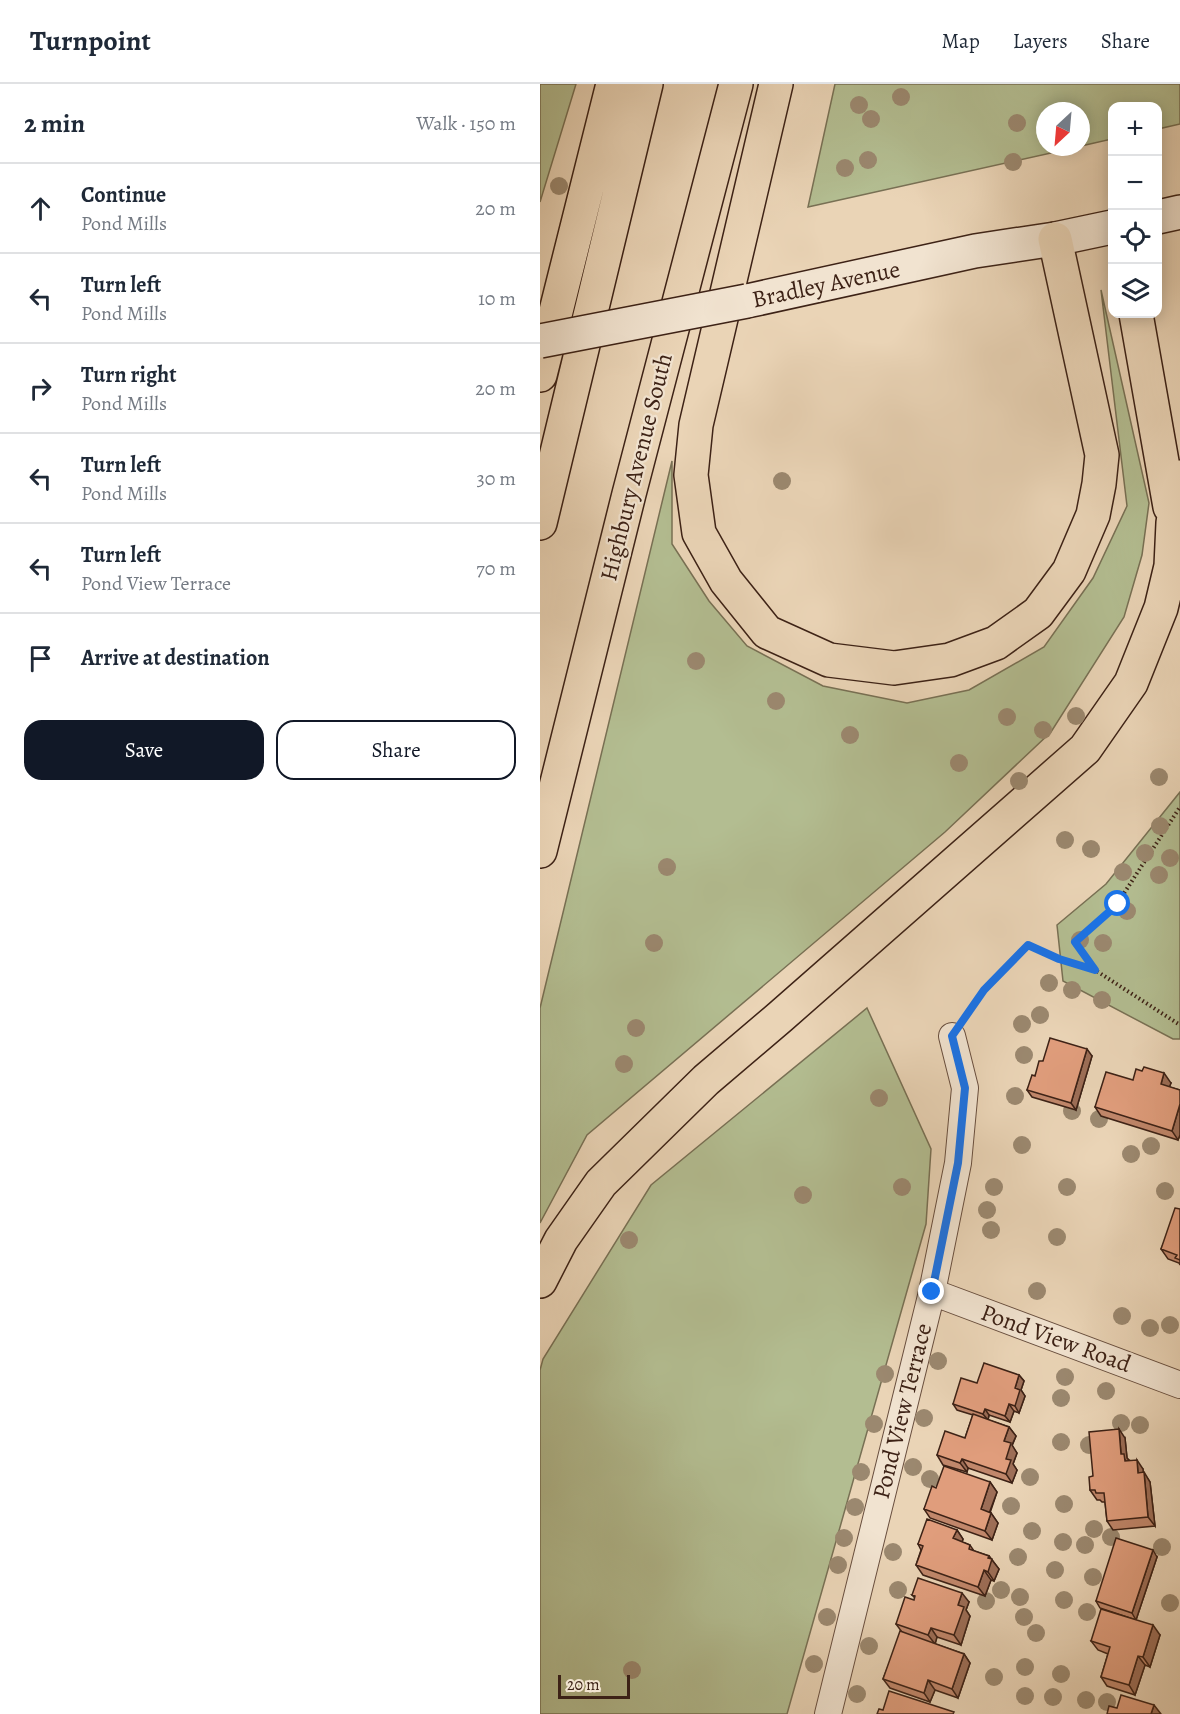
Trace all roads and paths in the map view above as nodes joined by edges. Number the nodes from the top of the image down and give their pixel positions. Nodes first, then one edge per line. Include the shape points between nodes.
1 (613, 84) edge
2 (646, 84) edge
3 (736, 84) edge
4 (776, 84) edge
5 (1180, 212) edge
6 (1162, 216) edge
7 (1108, 228) edge
8 (1055, 239) junction
9 (1137, 318) edge
10 (540, 341) edge
11 (540, 375) edge
12 (1180, 477) edge
13 (540, 523) edge
14 (1173, 524) junction
15 (1180, 807) edge
16 (540, 851) edge
17 (1095, 970) junction
18 (1180, 1025) edge
19 (952, 1036) joint
20 (540, 1281) edge
21 (932, 1292) junction
22 (1180, 1385) edge
23 (828, 1714) edge

1 - 11 highway
2 - 13 highway
3 - 16 highway, Highbury Avenue South
4 - 8 highway via 696,425 691,476 699,533 726,581 767,632 829,660 894,668 950,660 996,643 1038,613 1069,571 1093,515 1101,455
5 - 6 main road
7 - 8 main road, Bradley Avenue
8 - 10 main road, Bradley Avenue, bridge via 975,251 747,302
9 - 14 highway
12 - 14 highway
14 - 20 highway via 1171,566 1161,608 1131,683 1085,749 706,1080 601,1183 561,1240
15 - 17 path via 1118,904 1075,942
17 - 18 path
17 - 19 path via 1028,945 984,990
19 - 21 street, Pond View Terrace via 965,1088 958,1163
21 - 22 street, Pond View Road
21 - 23 street, Pond View Terrace

